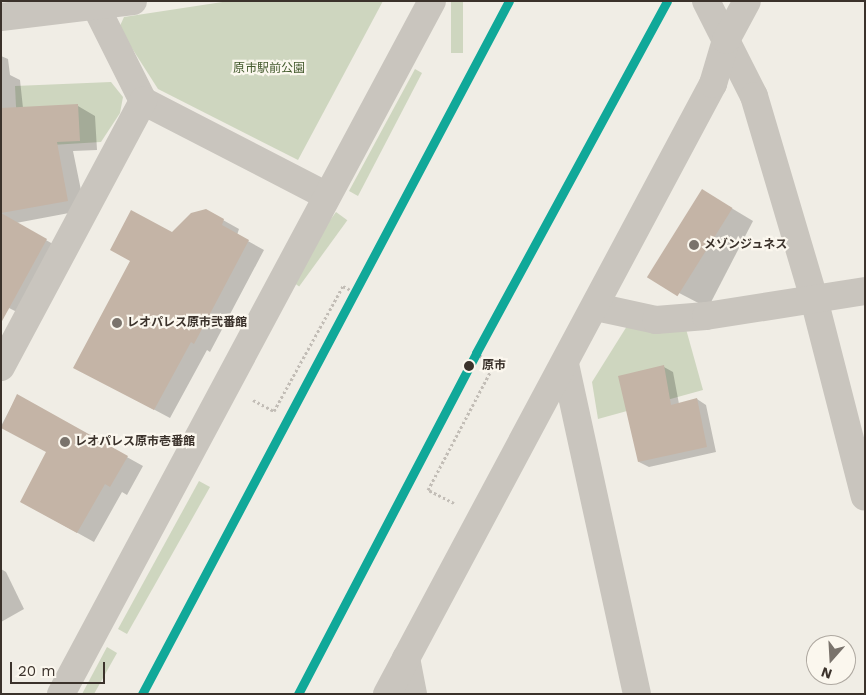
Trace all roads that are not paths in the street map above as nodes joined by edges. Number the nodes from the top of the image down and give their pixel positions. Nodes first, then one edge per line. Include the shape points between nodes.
1 (133, 1) edge
2 (432, 1) edge
3 (706, 1) edge
4 (746, 1) edge
5 (96, 7) junction
6 (1, 17) edge
7 (726, 40) junction
8 (143, 101) junction
9 (327, 196) junction
10 (865, 291) edge
11 (814, 299) junction
12 (596, 307) junction
13 (565, 364) junction
14 (1, 367) edge
15 (865, 497) edge
16 (406, 658) junction
17 (61, 694) edge
18 (387, 694) edge
19 (413, 694) edge
20 (637, 694) edge

1 - 5 street
2 - 9 street
3 - 7 street
4 - 7 street
5 - 6 street
5 - 8 street
7 - 11 street via 754,96
7 - 12 street via 714,84
8 - 9 street
8 - 14 street
9 - 17 street
10 - 11 street
11 - 12 street via 706,316 656,320
11 - 15 street
12 - 13 street
13 - 16 street
13 - 20 street
16 - 18 street
16 - 19 street

